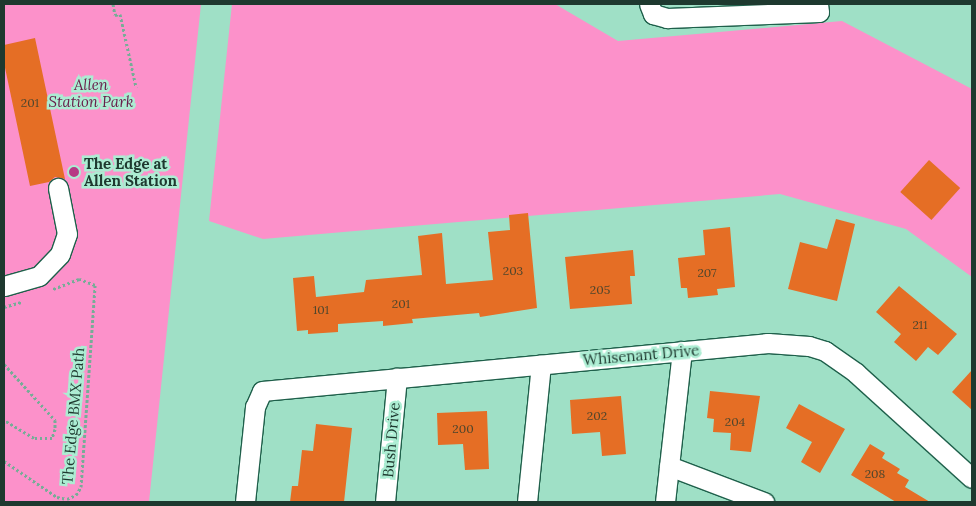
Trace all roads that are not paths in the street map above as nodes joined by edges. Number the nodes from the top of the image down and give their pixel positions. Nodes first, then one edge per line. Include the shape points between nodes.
1 (649, 4) edge
2 (818, 4) edge
3 (58, 188) dead end
4 (4, 286) edge
5 (682, 351) junction
6 (541, 365) junction
7 (397, 378) junction
8 (669, 466) junction
9 (972, 478) edge
10 (245, 502) edge
11 (385, 502) edge
12 (527, 502) edge
13 (665, 502) edge
14 (764, 502) edge

1 - 2 street via 653,14 667,18 819,12
3 - 4 street via 67,234 60,254 38,276
5 - 6 street, Whisenant Drive
5 - 8 street
5 - 9 street, Whisenant Drive via 768,343 809,346 825,351 856,373
6 - 7 street, Whisenant Drive
6 - 12 street
7 - 10 street, Whisenant Drive via 262,391 255,407
7 - 11 street, Bush Drive
8 - 13 street
8 - 14 street

